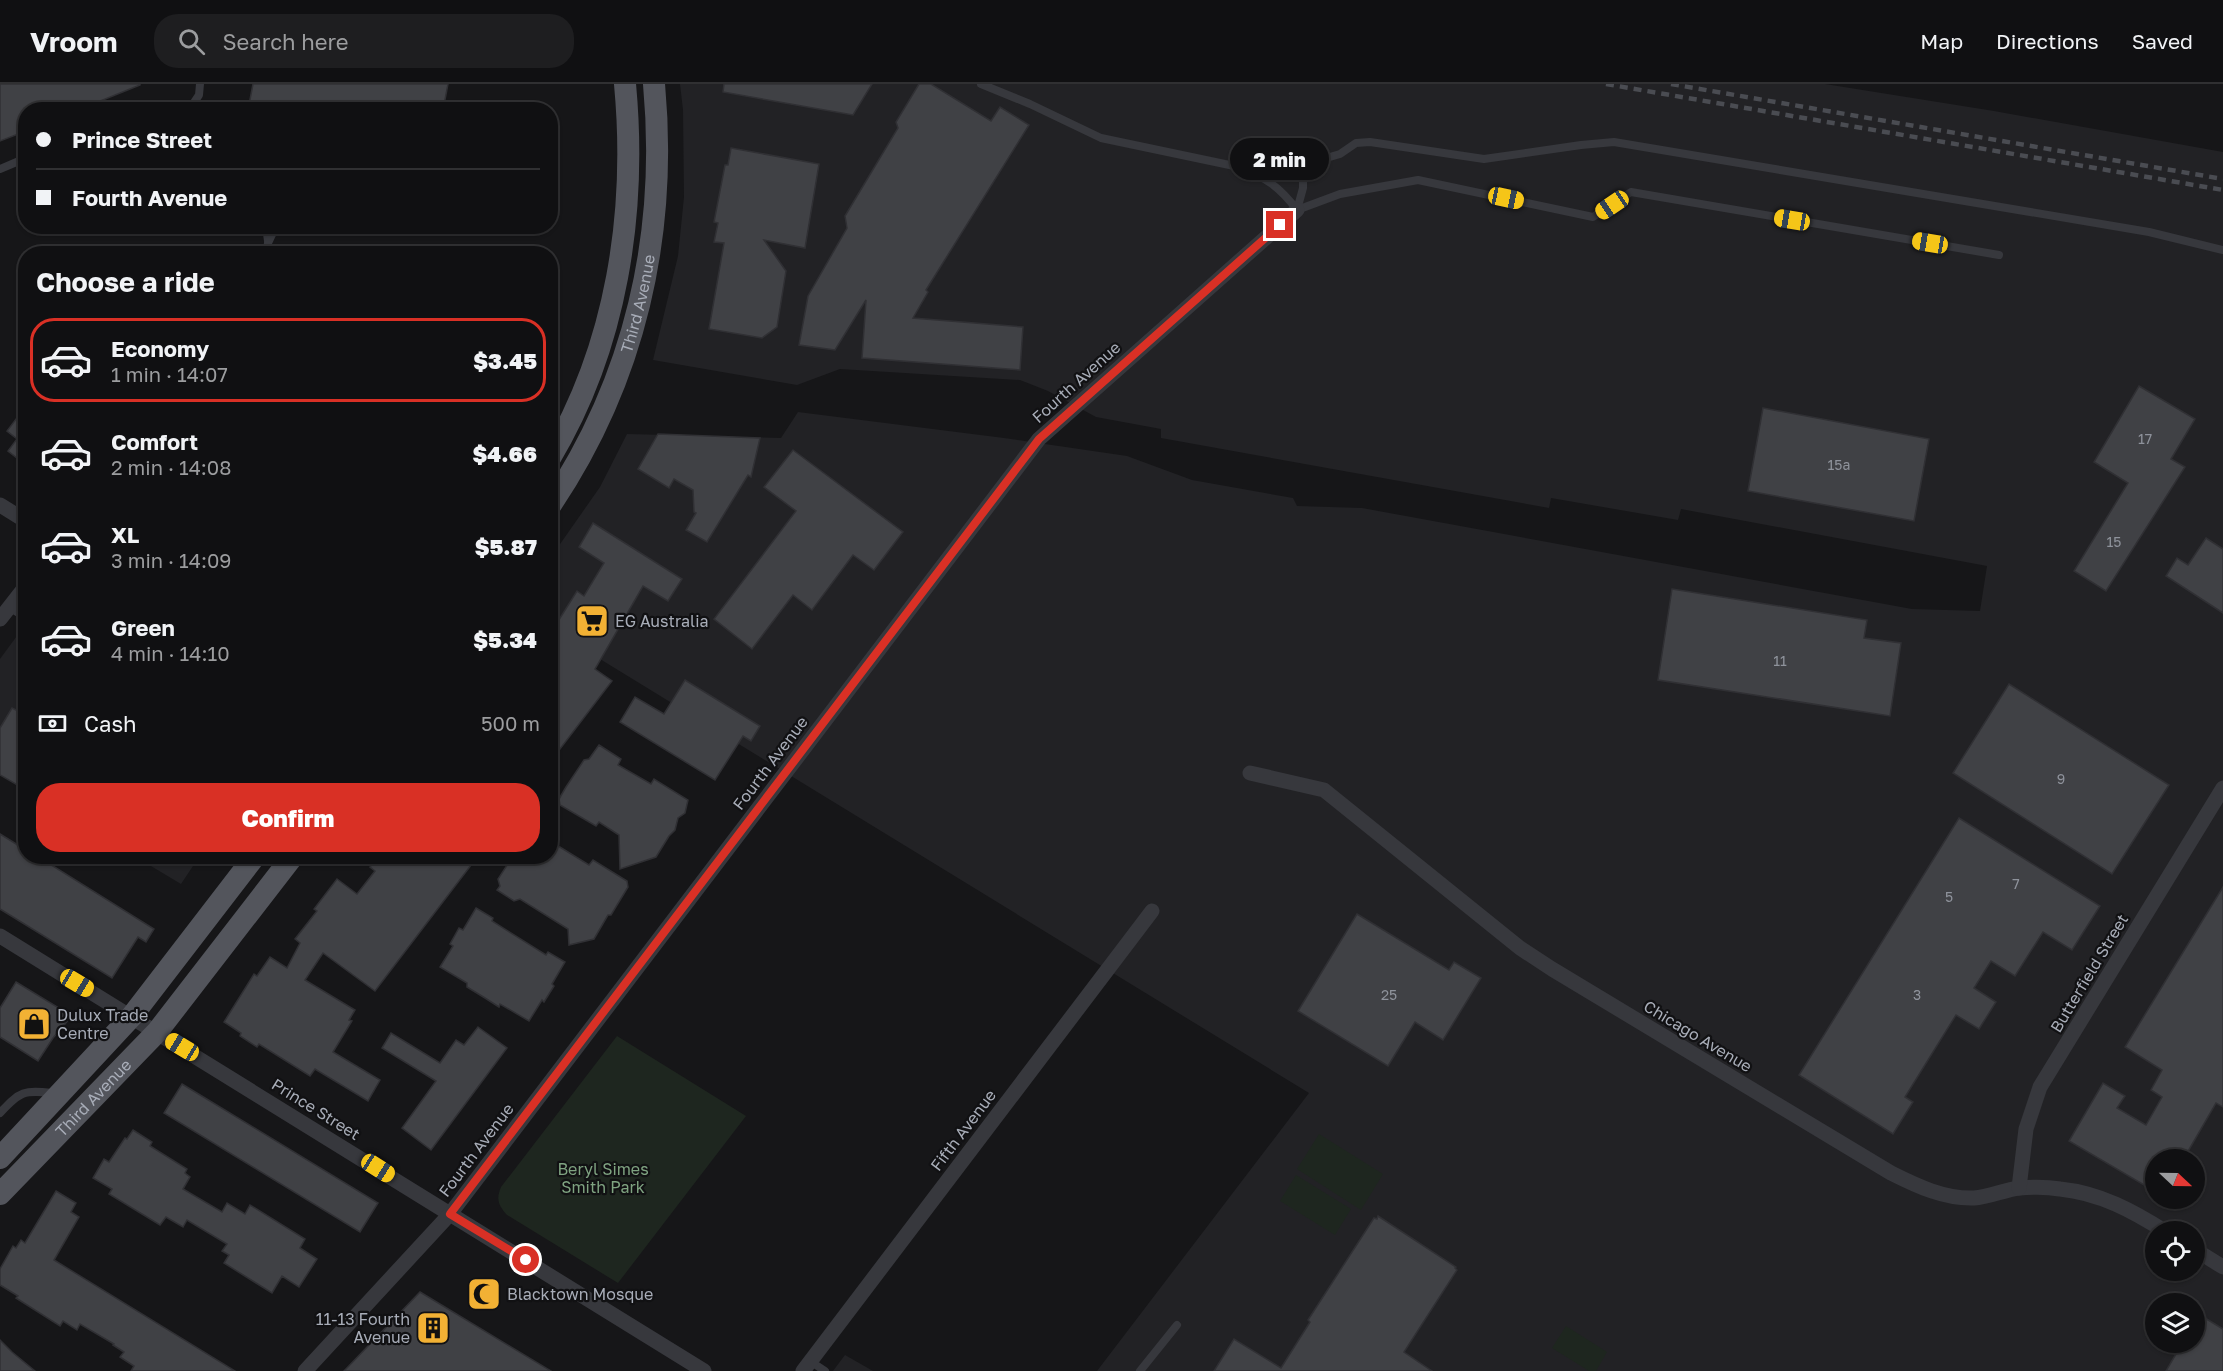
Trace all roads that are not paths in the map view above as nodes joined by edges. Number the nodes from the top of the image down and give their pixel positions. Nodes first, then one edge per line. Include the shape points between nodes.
1 (200, 84) edge
2 (625, 84) edge
3 (654, 84) edge
4 (981, 84) edge
5 (194, 102) edge
6 (1303, 156) junction
7 (18, 161) edge
8 (1239, 167) junction
9 (0, 169) edge
10 (1297, 210) junction
11 (267, 234) edge
12 (272, 234) edge
13 (268, 243) junction
14 (267, 246) edge
15 (2223, 250) edge
16 (1999, 255) dead end
17 (558, 441) edge
18 (558, 494) edge
19 (0, 505) edge
20 (18, 516) edge
21 (18, 596) edge
22 (4, 613) edge
23 (1250, 773) dead end
24 (2223, 788) edge
25 (249, 864) edge
26 (287, 864) edge
27 (1152, 911) dead end
28 (0, 936) edge
29 (132, 1016) junction
30 (156, 1032) junction
31 (59, 1094) junction
32 (0, 1113) edge
33 (0, 1158) edge
34 (2019, 1188) junction
35 (0, 1194) edge
36 (450, 1214) junction
37 (2147, 1221) edge
38 (2205, 1256) edge
39 (2223, 1267) edge
40 (1177, 1324) dead end
41 (806, 1366) edge
42 (305, 1371) edge
43 (704, 1371) edge
44 (825, 1371) edge
45 (1140, 1371) edge

1 - 5 lane
2 - 17 main road, Third Avenue via 627,210 616,282 587,381
3 - 18 main road, Third Avenue via 658,166 654,227 639,306 600,420
4 - 8 lane via 1101,138
6 - 8 lane via 1267,153
6 - 10 lane via 1303,188
6 - 15 lane via 1323,159 1356,143 1370,142 1484,159 1614,142 2149,232
7 - 9 lane
8 - 10 lane via 1275,185
10 - 16 lane via 1340,194 1418,180 1593,217 1631,192
10 - 36 street, Fourth Avenue via 1039,439
11 - 13 lane
12 - 13 lane
13 - 14 lane
19 - 20 street
21 - 22 street
23 - 34 street, Chicago Avenue via 1324,790 1528,953 1891,1173 1914,1185 1955,1197 1975,1198
24 - 34 street, Butterfield Street via 2040,1087 2026,1129
25 - 29 main road, Third Avenue
26 - 30 main road, Third Avenue
27 - 41 street, Fifth Avenue
28 - 29 street, Prince Street
29 - 30 street, Prince Street
29 - 31 main road, Third Avenue
30 - 35 main road, Third Avenue
30 - 36 street, Prince Street
31 - 32 lane via 21,1093
31 - 33 main road, Third Avenue
34 - 37 street, Chicago Avenue via 2059,1188 2097,1197
36 - 42 street, Fourth Avenue
36 - 43 street, Prince Street
38 - 39 street
40 - 45 lane
41 - 44 lane

